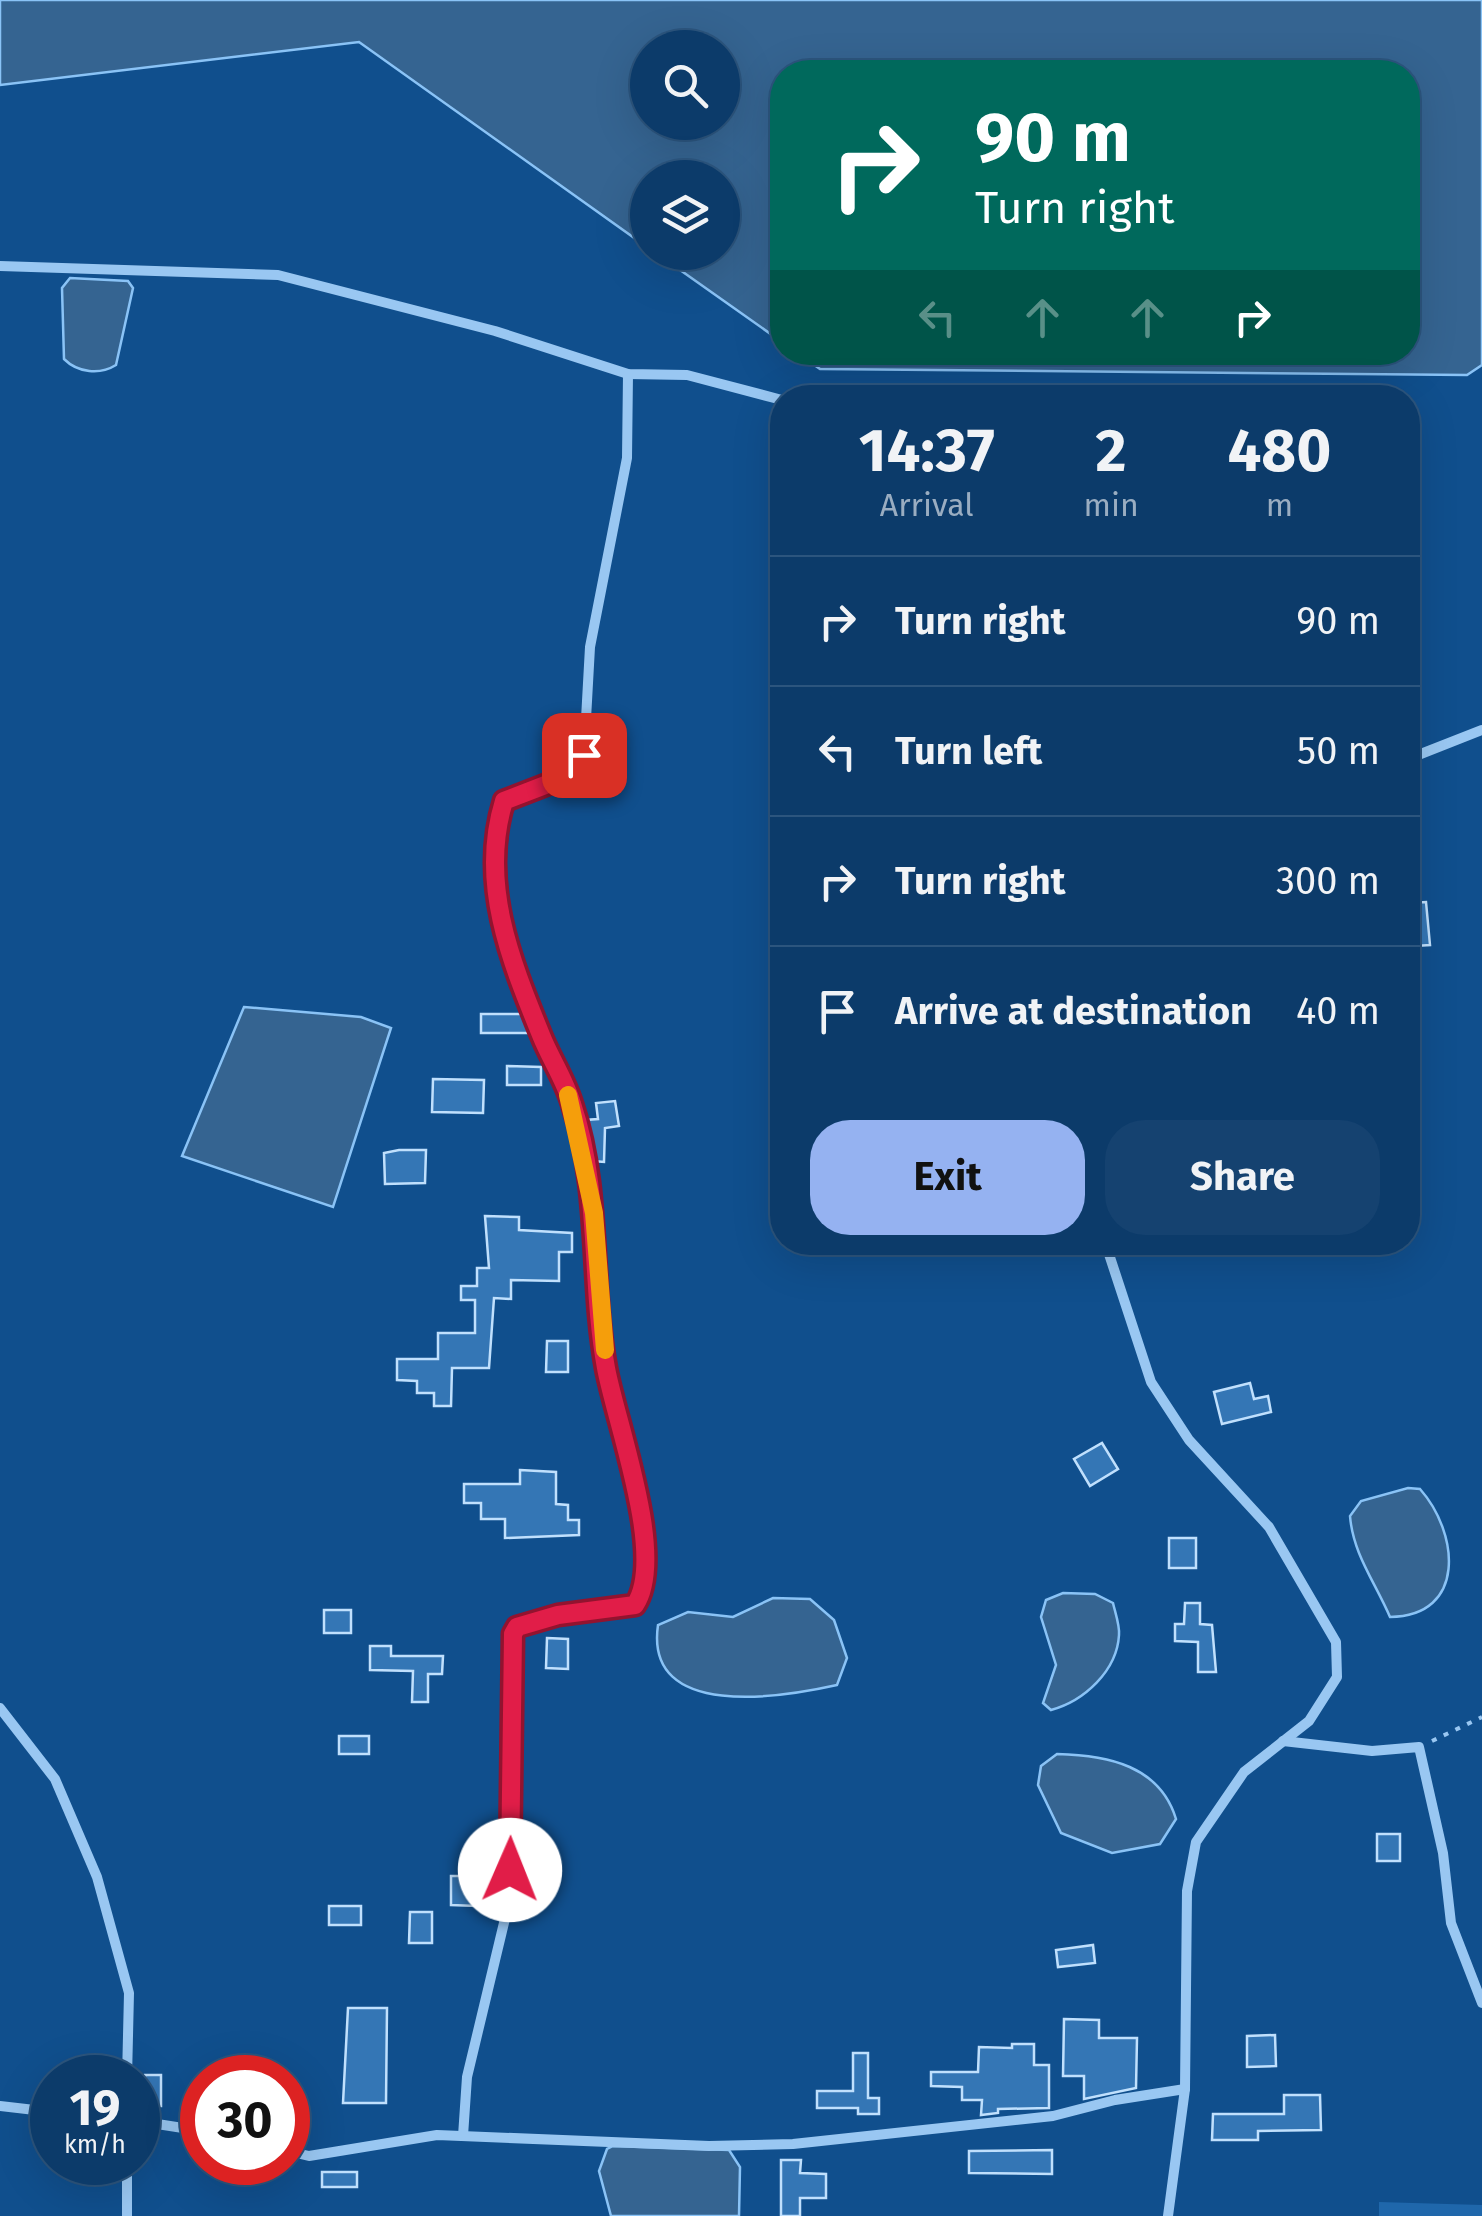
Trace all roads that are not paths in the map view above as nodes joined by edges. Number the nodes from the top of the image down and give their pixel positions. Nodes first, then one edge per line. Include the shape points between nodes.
1 (0, 266) edge
2 (628, 374) junction
3 (770, 397) edge
4 (1482, 730) edge
5 (1420, 754) edge
6 (1108, 1255) edge
7 (0, 1708) edge
8 (1284, 1741) junction
9 (1482, 2003) edge
10 (128, 2055) edge
11 (1185, 2089) junction
12 (0, 2106) edge
13 (30, 2109) edge
14 (464, 2136) junction
15 (310, 2156) edge
16 (126, 2185) edge
17 (127, 2216) edge
18 (1168, 2216) edge

1 - 2 street via 278,275 495,331
2 - 3 street via 688,375
2 - 14 street via 626,458 590,648 584,755 566,777 504,801 494,856 498,921 572,1104 594,1213 606,1366 642,1514 643,1593 635,1605 535,1620 513,1634 509,1902 467,2077
4 - 5 street
6 - 8 street via 1151,1382 1190,1440 1269,1527 1336,1642 1337,1677 1309,1721
7 - 10 street via 56,1779 97,1877 129,1993
8 - 9 street via 1372,1751 1419,1747 1451,1922
8 - 11 street via 1244,1772 1196,1842 1188,1891
11 - 14 street via 1052,2116 792,2144
11 - 18 street
12 - 13 street
14 - 15 street
16 - 17 street

